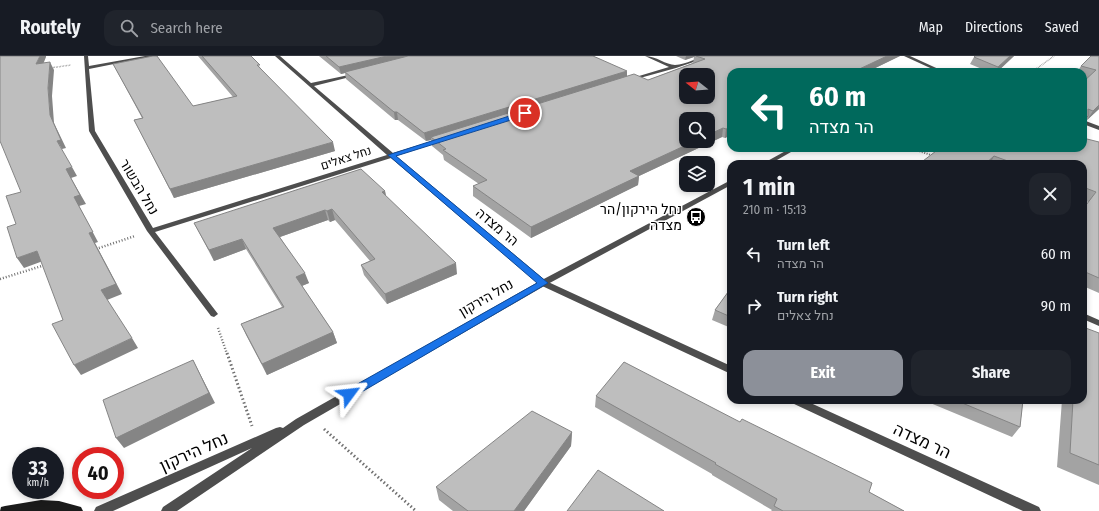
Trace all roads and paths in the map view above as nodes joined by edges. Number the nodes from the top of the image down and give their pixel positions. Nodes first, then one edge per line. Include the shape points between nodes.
1 (152, 56) edge
2 (277, 56) edge
3 (647, 56) edge
4 (709, 56) edge
5 (906, 56) edge
6 (1054, 56) edge
7 (86, 62) edge
8 (674, 67) junction
9 (931, 68) edge
10 (1038, 68) edge
11 (47, 69) edge
12 (362, 72) edge
13 (622, 83) edge
14 (310, 85) junction
15 (1087, 124) edge
16 (1099, 128) edge
17 (450, 137) edge
18 (788, 152) edge
19 (921, 152) edge
20 (391, 155) junction
21 (940, 159) edge
22 (772, 160) edge
23 (727, 184) edge
24 (151, 231) junction
25 (91, 250) edge
26 (45, 265) edge
27 (0, 279) edge
28 (543, 283) junction
29 (214, 314) joint
30 (1087, 318) edge
31 (1099, 323) edge
32 (727, 368) edge
33 (804, 404) edge
34 (310, 416) junction
35 (300, 422) junction
36 (257, 441) junction
37 (5, 511) edge
38 (77, 511) edge
39 (100, 511) edge
40 (167, 511) edge
41 (416, 511) edge
42 (1035, 511) edge

1 - 7 street
2 - 14 street, הר מצדה
3 - 8 street
4 - 8 street
5 - 9 street
6 - 10 path
7 - 11 path
7 - 24 street, נחל הבשור via 92,131
8 - 13 street
12 - 14 street
14 - 20 street, הר מצדה
15 - 16 street
17 - 20 street, נחל צאלים
18 - 22 street
19 - 21 path
20 - 24 street, נחל צאלים
20 - 28 street, הר מצדה
23 - 28 street, נחל הירקון
24 - 25 path
24 - 29 street, נחל הבשור
26 - 27 path
28 - 32 street, הר מצדה
28 - 34 street, נחל הירקון
29 - 36 path
30 - 31 street
33 - 42 street, הר מצדה
34 - 35 street, נחל הירקון
34 - 41 path
35 - 36 street, נחל הירקון
35 - 40 street, נחל הירקון
36 - 39 street, נחל הירקון
37 - 38 main road via 36,505 66,506

